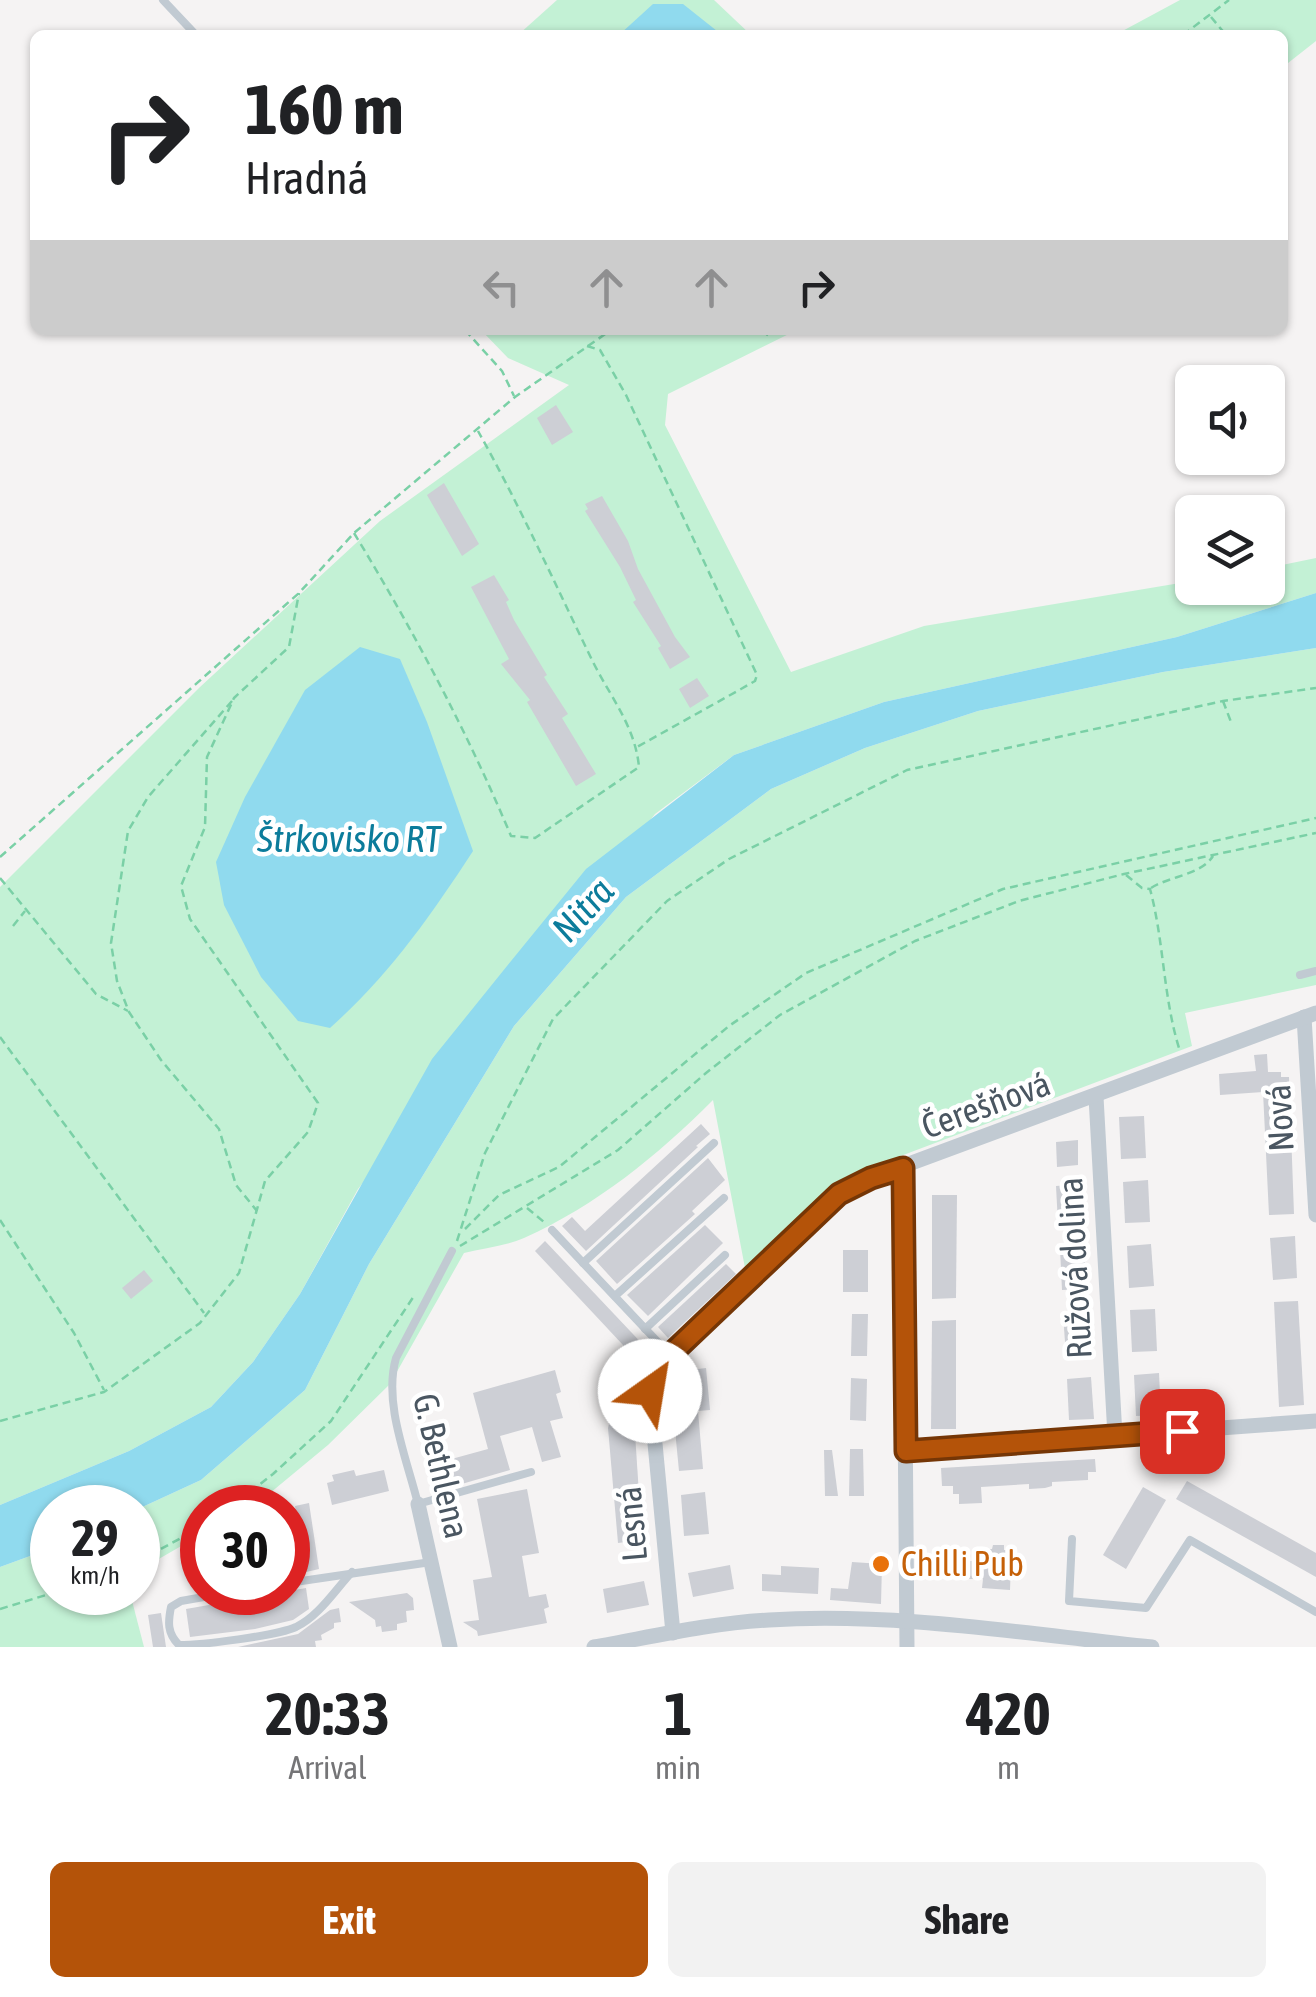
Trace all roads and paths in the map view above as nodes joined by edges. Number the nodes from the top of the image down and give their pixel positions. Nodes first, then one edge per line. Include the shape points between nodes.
1 (164, 0) edge
2 (1229, 0) edge
3 (1210, 15) junction
4 (191, 30) edge
5 (1190, 30) edge
6 (1222, 30) edge
7 (470, 335) edge
8 (603, 335) edge
9 (768, 335) edge
10 (770, 337) dead end
11 (586, 346) junction
12 (515, 397) junction
13 (478, 432) junction
14 (354, 533) junction
15 (299, 593) junction
16 (1316, 688) edge
17 (234, 698) junction
18 (1223, 701) junction
19 (1231, 722) dead end
20 (637, 747) junction
21 (1316, 818) edge
22 (1316, 832) edge
23 (1213, 856) junction
24 (0, 857) edge
25 (1124, 874) junction
26 (0, 878) edge
27 (1150, 888) junction
28 (26, 910) junction
29 (13, 926) dead end
30 (1316, 971) edge
31 (1300, 975) dead end
32 (129, 1012) junction
33 (1310, 1015) edge
34 (0, 1037) edge
35 (1183, 1062) junction
36 (1096, 1097) junction
37 (714, 1143) dead end
38 (903, 1168) junction
39 (724, 1198) dead end
40 (525, 1206) junction
41 (258, 1212) junction
42 (1316, 1216) edge
43 (0, 1220) edge
44 (552, 1230) joint
45 (462, 1232) junction
46 (452, 1251) junction
47 (725, 1255) dead end
48 (583, 1263) junction
49 (615, 1296) junction
50 (413, 1297) dead end
51 (206, 1316) junction
52 (645, 1329) junction
53 (670, 1355) junction
54 (104, 1392) junction
55 (0, 1415) edge
56 (0, 1421) edge
57 (1316, 1421) edge
58 (1115, 1436) junction
59 (906, 1451) junction
60 (531, 1472) dead end
61 (259, 1485) edge
62 (418, 1504) junction
63 (1072, 1539) dead end
64 (431, 1562) junction
65 (352, 1572) junction
66 (310, 1580) edge
67 (30, 1599) edge
68 (180, 1602) edge
69 (0, 1608) edge
70 (1316, 1612) edge
71 (906, 1622) junction
72 (672, 1634) junction
73 (622, 1644) edge
74 (450, 1647) edge
75 (594, 1647) edge
76 (907, 1647) edge
77 (1152, 1647) edge

1 - 4 lane
2 - 3 path
3 - 5 path
3 - 6 path
7 - 12 path
8 - 11 path
9 - 10 path
11 - 12 path
11 - 20 path via 600,350 626,395 757,675
12 - 13 path
13 - 14 path
13 - 20 path
14 - 15 path
14 - 20 path via 433,670 510,836 535,838 640,768
15 - 17 path via 289,647
15 - 24 path
16 - 18 path
17 - 32 path via 148,797 128,832 110,943
17 - 41 path via 208,758 205,827 180,886 190,918 318,1103 308,1132 265,1182
18 - 19 path
18 - 45 path via 908,770 729,858 667,901 553,1019 490,1141
21 - 45 path via 1003,889 806,973 728,1026 559,1168 499,1195
22 - 23 path
23 - 25 path
23 - 27 path via 1199,869
25 - 27 path
25 - 40 path via 978,915 844,977 780,1015 618,1150
26 - 28 path
27 - 35 path
28 - 29 path
28 - 32 path via 96,994
30 - 31 lane
32 - 41 path via 219,1129 236,1185
33 - 35 street, Čerešňová
33 - 42 street, Nová
34 - 51 path
35 - 36 street, Čerešňová
36 - 38 street, Čerešňová
36 - 58 street, Ružová dolina
37 - 48 lane
38 - 53 street, Čerešňová via 839,1194
38 - 59 street
39 - 49 lane
40 - 44 path
40 - 46 path
41 - 51 path via 239,1273
43 - 54 path
44 - 48 lane
45 - 46 path
46 - 62 lane, G. Bethlena via 392,1371
47 - 52 lane
48 - 49 lane
49 - 52 lane
50 - 61 path via 331,1421
51 - 54 path
52 - 53 lane
53 - 72 street, Lesná via 650,1391
54 - 56 path
55 - 56 path
57 - 58 street
58 - 59 street
59 - 71 street
60 - 62 lane
62 - 64 street, G. Bethlena
63 - 70 lane via 1069,1600 1146,1608 1190,1540
64 - 65 lane
64 - 74 street, G. Bethlena
65 - 66 lane
65 - 68 lane via 295,1628 198,1645 179,1645 171,1637 171,1606
67 - 69 path
71 - 72 street via 768,1620
71 - 76 street
71 - 77 street
72 - 73 street
73 - 75 street

